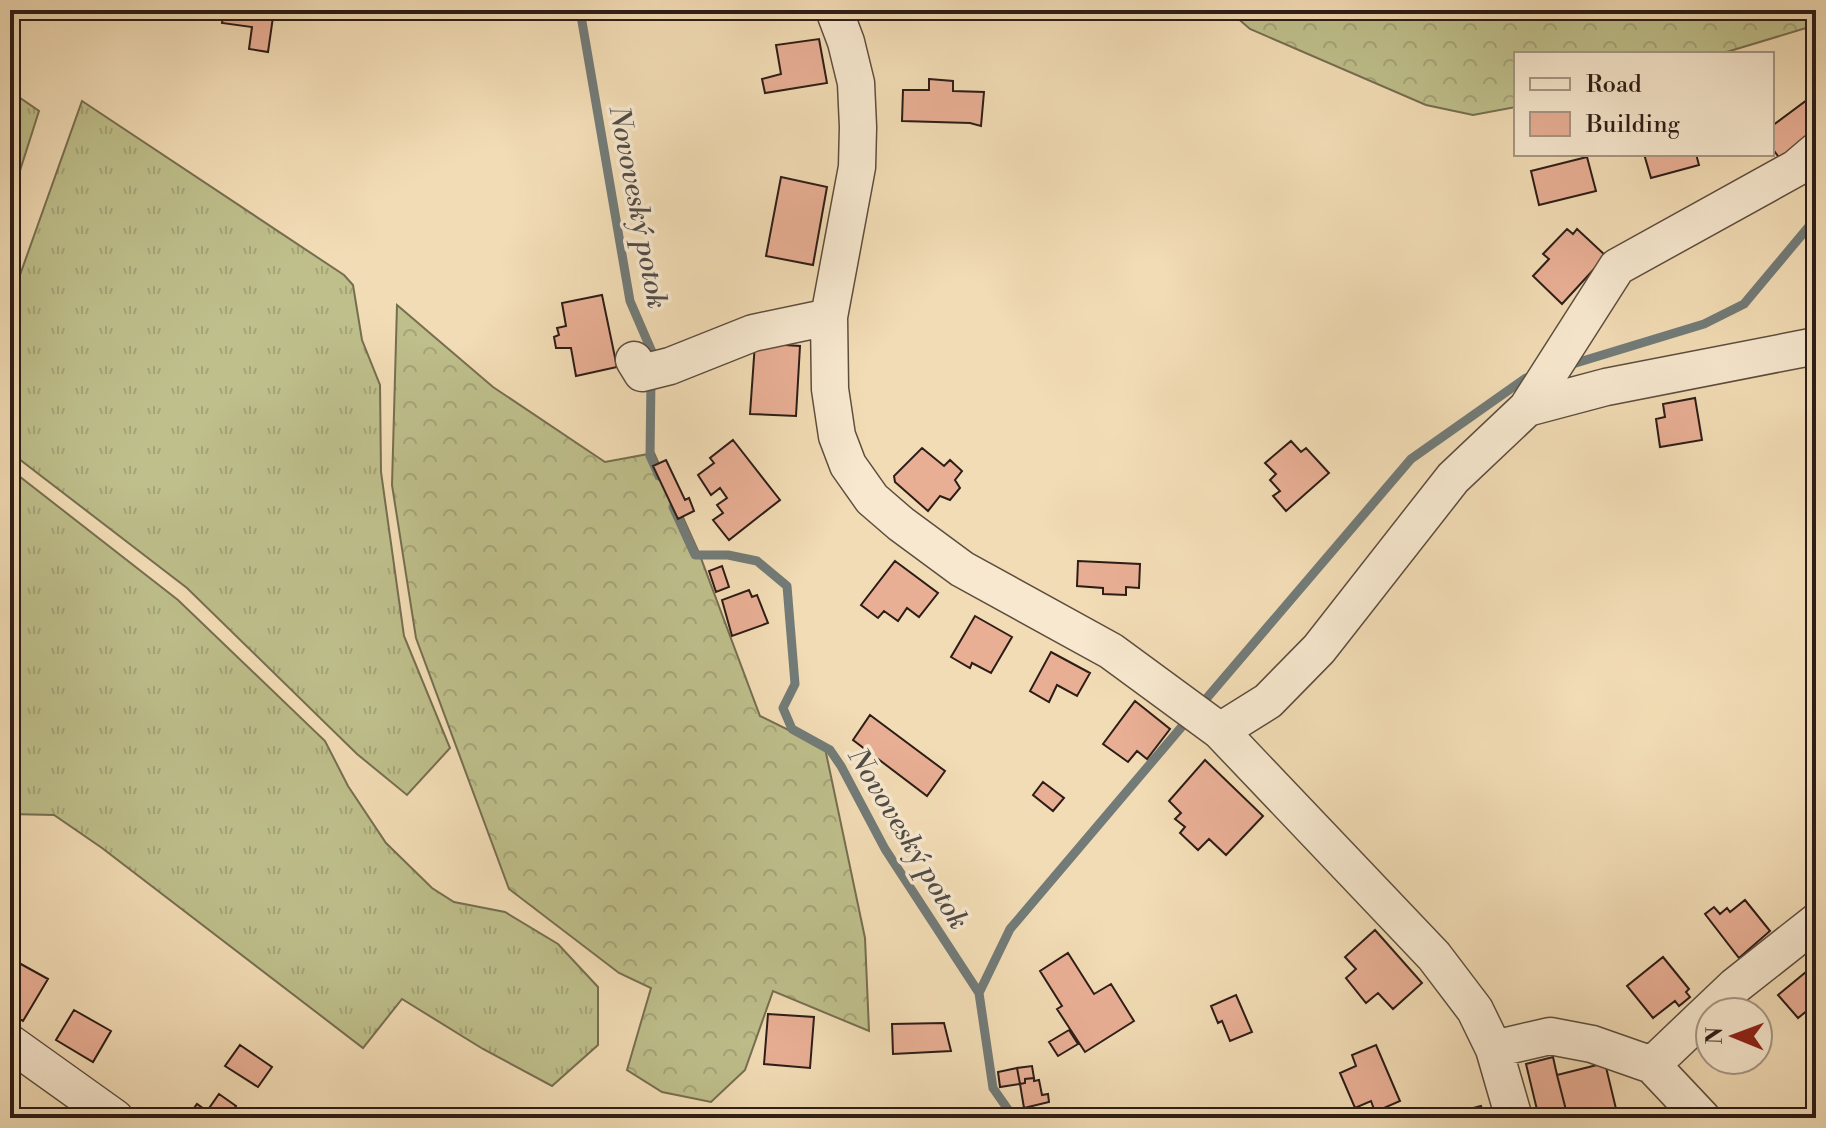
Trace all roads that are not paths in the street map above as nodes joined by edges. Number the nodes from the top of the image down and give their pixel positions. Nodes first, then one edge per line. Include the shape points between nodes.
1 (834, 10) edge
2 (1816, 151) edge
3 (829, 317) junction
4 (1816, 346) edge
5 (634, 360) dead end
6 (1534, 397) junction
7 (1220, 731) junction
8 (1816, 922) edge
9 (10, 1043) edge
10 (1494, 1049) junction
11 (1652, 1065) junction
12 (115, 1118) edge
13 (1514, 1118) edge
14 (1702, 1118) edge

1 - 3 street via 856,83 858,127 857,167
2 - 6 street via 1796,168 1617,267
3 - 5 street via 753,333 642,373
3 - 7 street via 837,436 848,465 872,499 962,569 1111,651
4 - 6 street
6 - 7 street via 1453,478 1319,649 1268,701
7 - 10 street via 1434,956 1475,1010
8 - 11 street via 1735,986
9 - 12 street
10 - 11 street via 1550,1036
10 - 13 street
11 - 14 street

